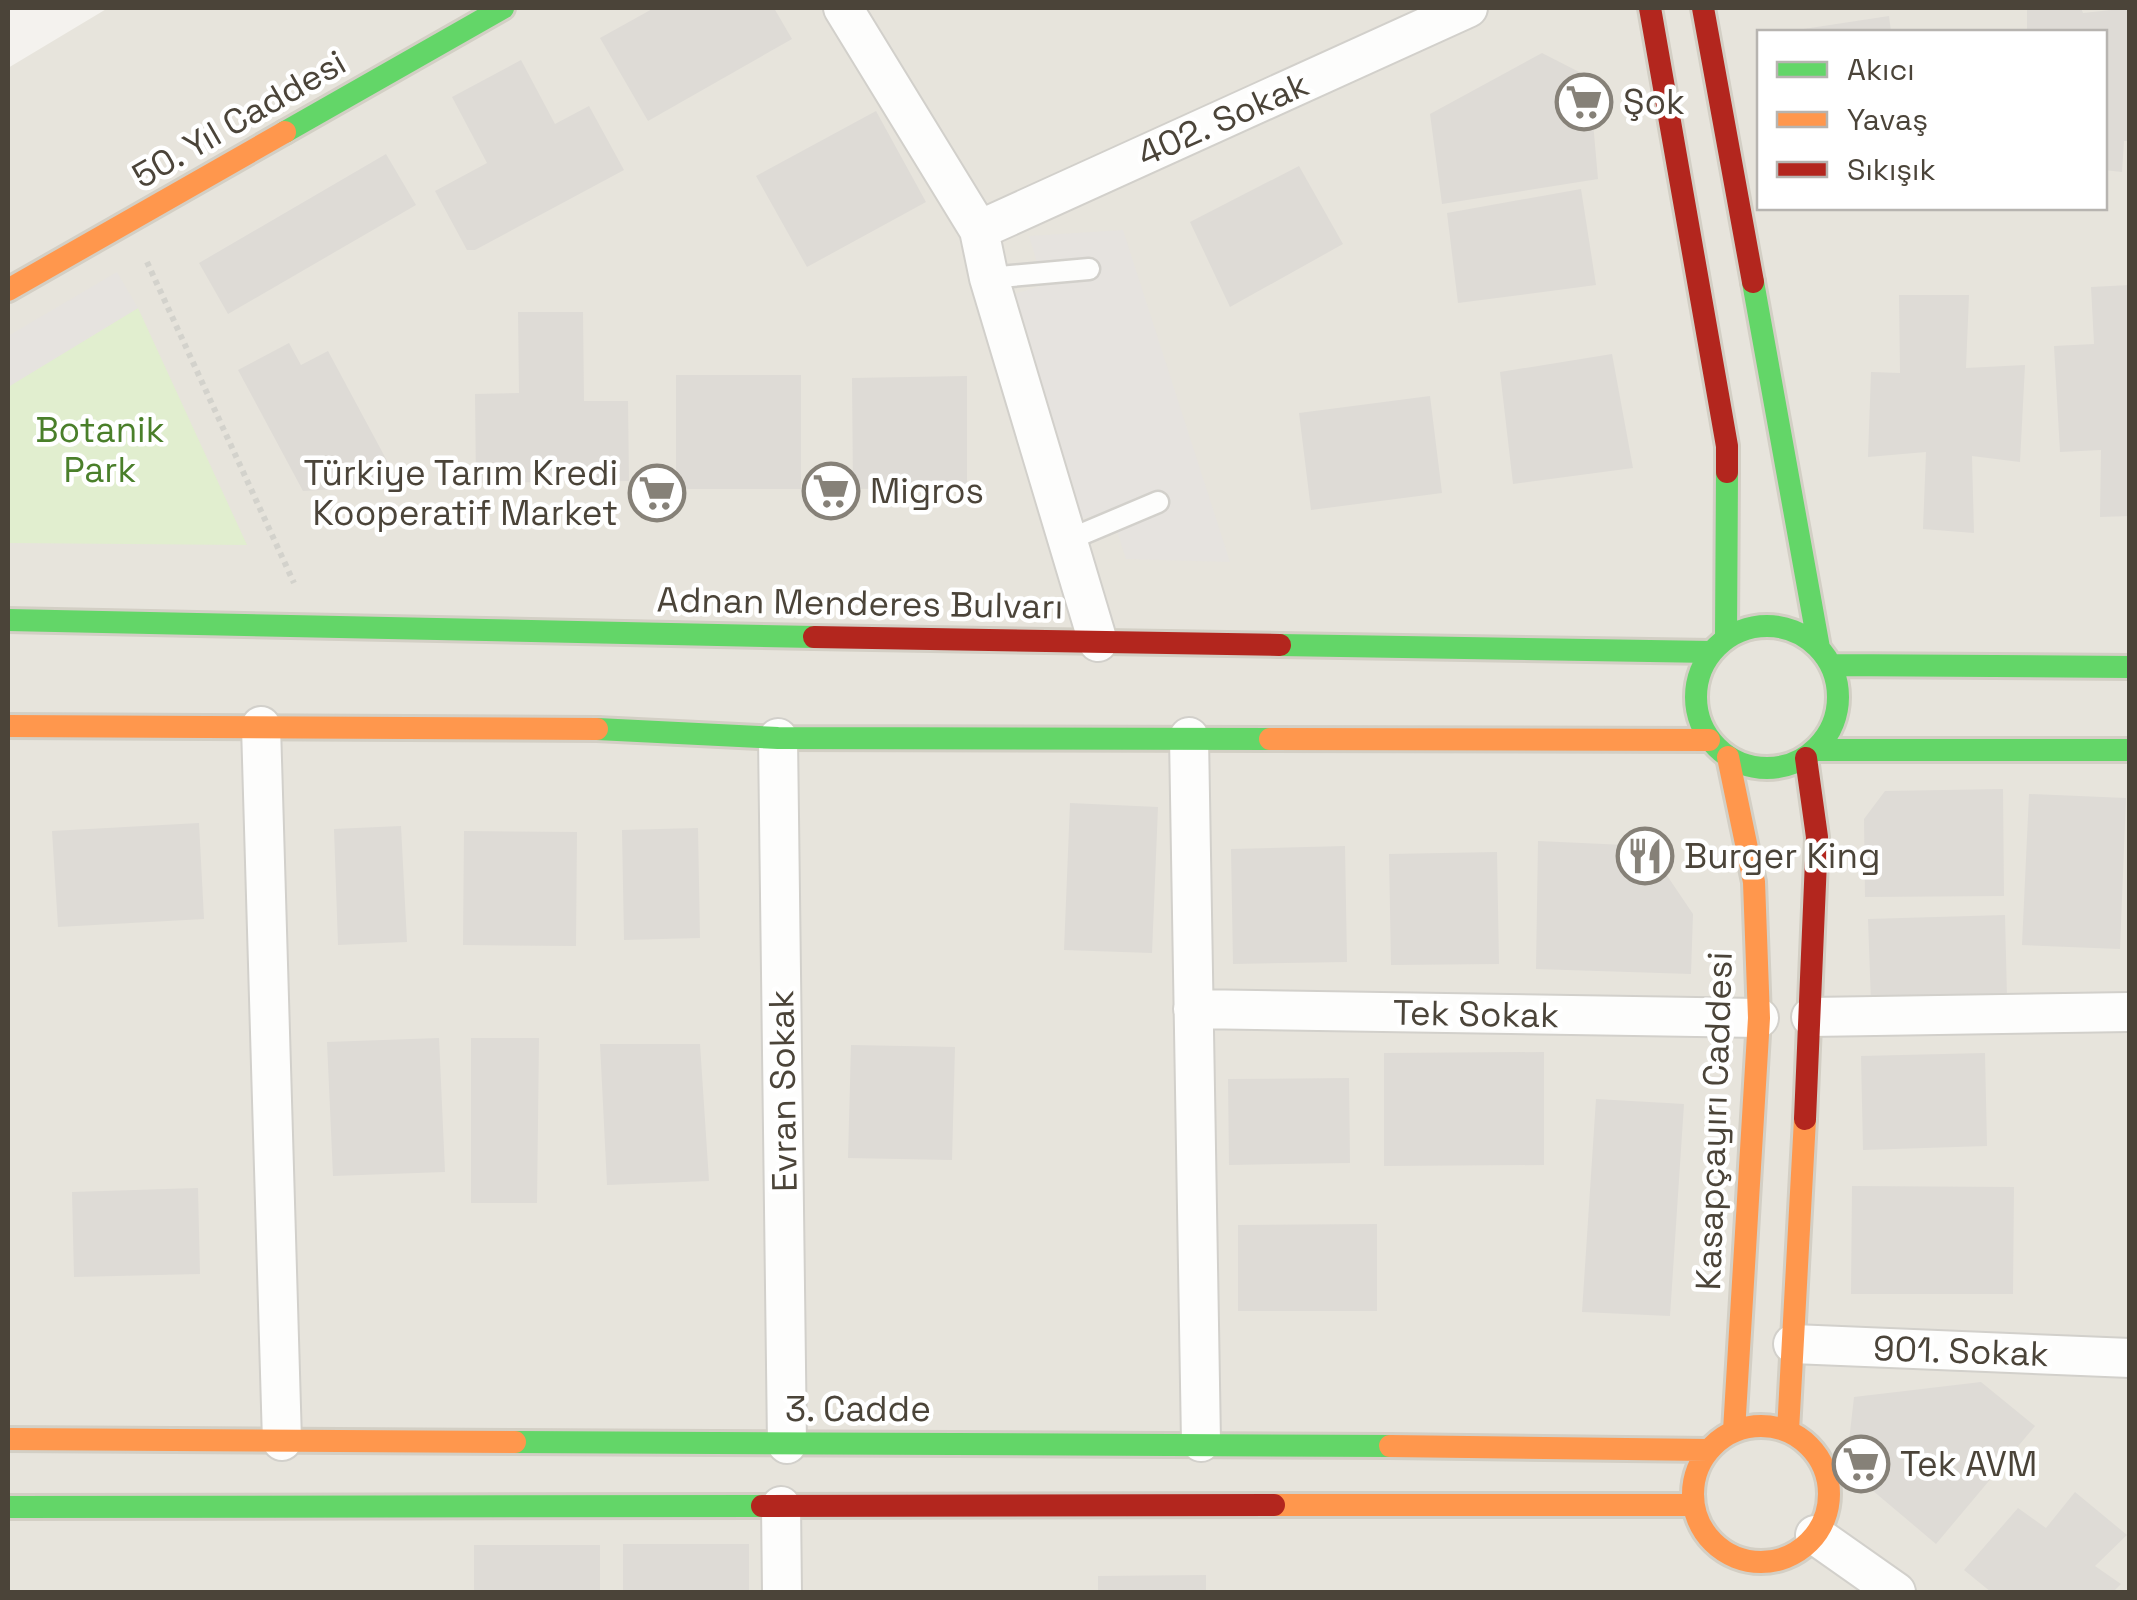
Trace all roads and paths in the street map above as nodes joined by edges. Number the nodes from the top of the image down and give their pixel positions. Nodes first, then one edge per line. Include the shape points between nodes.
1 (504, 8) edge
2 (844, 8) edge
3 (1468, 8) edge
4 (1650, 8) edge
5 (1703, 8) edge
6 (129, 222) junction
7 (979, 230) junction
8 (1090, 269) dead end
9 (989, 278) junction
10 (8, 290) edge
11 (1158, 502) dead end
12 (1068, 540) junction
13 (8, 620) edge
14 (316, 630) junction
15 (1098, 642) junction
16 (1719, 645) junction
17 (1825, 656) junction
18 (2130, 667) edge
19 (8, 726) edge
20 (261, 726) junction
21 (1189, 737) junction
22 (778, 738) junction
23 (1710, 740) junction
24 (2130, 750) edge
25 (1811, 754) junction
26 (1728, 757) junction
27 (1193, 1009) junction
28 (2130, 1012) edge
29 (1810, 1016) junction
30 (1759, 1018) junction
31 (1793, 1344) junction
32 (2130, 1358) edge
33 (1788, 1430) junction
34 (1734, 1431) junction
35 (8, 1440) edge
36 (282, 1441) junction
37 (1201, 1442) junction
38 (787, 1444) junction
39 (1708, 1450) junction
40 (1693, 1505) junction
41 (781, 1506) junction
42 (8, 1507) edge
43 (1798, 1555) junction
44 (782, 1592) edge
45 (1896, 1592) edge

1 - 6 main road, 50. Yıl Caddesi
2 - 7 street
3 - 7 street, 402. Sokak
4 - 16 main road via 1727,446
5 - 17 main road
6 - 10 main road, 50. Yıl Caddesi
6 - 14 path
7 - 9 street
8 - 9 lane
9 - 12 street
11 - 12 lane
12 - 15 street
13 - 14 main road, Adnan Menderes Bulvarı
14 - 15 main road, Adnan Menderes Bulvarı
15 - 16 main road, Adnan Menderes Bulvarı
16 - 17 main road via 1764,626 1784,628
16 - 23 main road via 1700,672 1696,695 1698,719
17 - 18 main road
17 - 25 main road via 1838,686 1838,709 1831,731
19 - 20 main road
20 - 22 main road via 579,728
20 - 36 street
21 - 22 main road
21 - 23 main road
21 - 27 street
22 - 38 street, Evran Sokak
23 - 26 main road
24 - 25 main road
25 - 26 main road via 1767,769
25 - 29 main road via 1816,837
26 - 30 main road, Kasapçayırı Caddesi via 1754,882
27 - 30 street, Tek Sokak
27 - 37 street
28 - 29 street
29 - 31 main road
30 - 34 main road, Kasapçayırı Caddesi
31 - 32 street, 901. Sokak
31 - 33 main road
33 - 34 main road
33 - 43 main road via 1819,1457 1829,1496 1826,1516
34 - 39 main road
35 - 36 main road, 3. Cadde
36 - 38 main road, 3. Cadde
37 - 38 main road, 3. Cadde
37 - 39 main road, 3. Cadde
39 - 40 main road via 1692,1486
40 - 41 main road
40 - 43 main road via 1700,1526 1734,1566
41 - 42 main road
41 - 44 street
43 - 45 street

